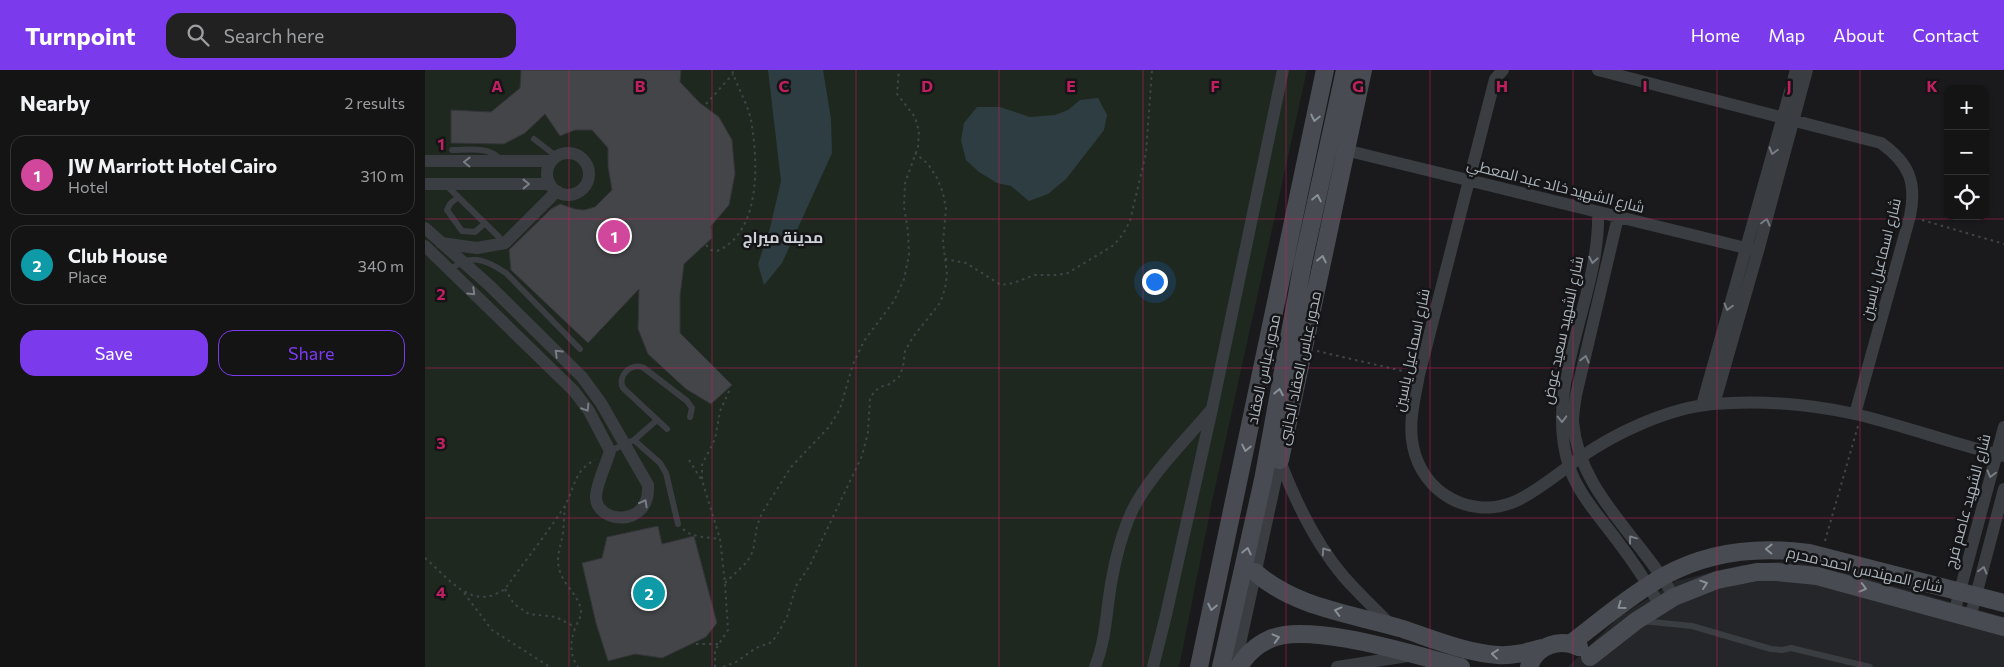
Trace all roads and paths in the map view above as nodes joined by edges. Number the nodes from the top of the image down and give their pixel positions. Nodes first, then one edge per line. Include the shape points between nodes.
1 (732, 70) edge
2 (899, 70) edge
3 (1152, 70) edge
4 (1283, 70) edge
5 (1325, 70) edge
6 (1503, 70) edge
7 (1598, 70) edge
8 (1795, 70) edge
9 (1807, 70) edge
10 (1344, 73) edge
11 (733, 74) junction
12 (1362, 75) edge
13 (706, 104) dead end
14 (1788, 118) junction
15 (534, 139) dead end
16 (452, 150) dead end
17 (1345, 150) junction
18 (915, 153) junction
19 (554, 159) junction
20 (425, 161) edge
21 (503, 162) junction
22 (1469, 180) junction
23 (425, 184) edge
24 (445, 184) junction
25 (553, 188) junction
26 (458, 197) junction
27 (1598, 212) junction
28 (1910, 216) junction
29 (1618, 217) junction
30 (484, 224) junction
31 (425, 228) edge
32 (1311, 230) junction
33 (1291, 236) junction
34 (441, 243) junction
35 (505, 243) junction
36 (2004, 244) edge
37 (706, 245) dead end
38 (425, 246) edge
39 (1745, 248) junction
40 (1758, 251) junction
41 (945, 259) junction
42 (461, 260) junction
43 (449, 270) junction
44 (1283, 277) junction
45 (1299, 284) junction
46 (1728, 332) junction
47 (1303, 348) junction
48 (580, 349) dead end
49 (1419, 375) junction
50 (730, 389) dead end
51 (1708, 405) junction
52 (1212, 410) junction
53 (1858, 415) junction
54 (690, 417) dead end
55 (657, 420) junction
56 (2004, 427) edge
57 (667, 429) dead end
58 (629, 443) junction
59 (610, 452) junction
60 (2000, 456) edge
61 (1580, 458) junction
62 (689, 460) dead end
63 (1279, 460) junction
64 (1569, 466) junction
65 (702, 480) junction
66 (2004, 489) edge
67 (565, 506) junction
68 (1262, 513) junction
69 (678, 524) joint
70 (720, 539) junction
71 (1821, 556) junction
72 (425, 558) edge
73 (1255, 572) junction
74 (1656, 581) junction
75 (725, 582) junction
76 (505, 590) junction
77 (463, 591) junction
78 (1968, 594) junction
79 (1667, 601) junction
80 (2004, 603) edge
81 (1962, 615) junction
82 (1637, 621) junction
83 (1392, 626) junction
84 (575, 627) junction
85 (2004, 627) edge
86 (696, 644) dead end
87 (718, 644) junction
88 (1570, 644) junction
89 (1543, 648) junction
90 (1413, 655) junction
91 (1592, 662) edge
92 (550, 667) edge
93 (579, 667) edge
94 (715, 667) edge
95 (723, 667) edge
96 (1095, 667) edge
97 (1153, 667) edge
98 (1199, 667) edge
99 (1221, 667) edge
100 (1235, 667) edge
101 (1239, 667) edge
102 (1337, 667) edge
103 (1461, 667) edge
104 (1529, 667) edge
105 (1870, 667) edge

1 - 11 path
2 - 18 path via 897,94 915,117 919,132 919,147
3 - 41 path via 1146,154 1130,220 1114,245 1068,273 1035,275 1001,285 967,264
4 - 52 street
5 -> 33 street, محور عباس العقاد
6 - 22 street, شارع اسماعيل ياسين via 1495,79
7 - 14 street, شارع اسماعيل ياسين
8 - 14 street
9 - 14 street
10 - 12 street
32 -> 10 street, محور عباس العقاد
11 - 13 path
11 - 37 path via 751,119 753,204 734,240 717,251
12 - 17 street, محور عباس العقاد الجانبى
14 - 28 street, شارع اسماعيل ياسين via 1881,143 1895,153 1912,182 1914,200
14 -> 39 street
40 -> 14 street
15 - 19 lane
16 - 21 lane via 491,151
17 - 22 street, شارع الشهيد خالد عبد المعطي
47 -> 17 street, محور عباس العقاد الجانبى
18 - 41 path via 928,164 943,193 946,209
18 - 75 path via 905,183 909,255 905,279 894,301 864,341 853,364 840,409 829,427 791,467 762,513 753,551 747,562
19 - 21 street
19 - 25 street via 547,168
19 - 25 street via 566,152 576,154 589,168 589,178 585,187 576,193 566,195
21 -> 20 street
22 - 27 street, شارع الشهيد خالد عبد المعطي
22 - 49 street, شارع اسماعيل ياسين
23 - 24 street
24 -> 25 street
24 - 26 lane
25 - 35 street
26 - 30 lane
26 - 30 lane via 447,210 462,231 475,232
27 - 29 street, شارع الشهيد خالد عبد المعطي
27 -> 64 street, شارع الشهيد سعيد عوض via 1594,259 1561,415
28 - 36 path
28 - 53 street, شارع اسماعيل ياسين
29 - 39 street, شارع الشهيد خالد عبد المعطي
61 -> 29 street, شارع الشهيد سعيد عوض via 1573,420 1576,395
30 - 35 lane
31 - 34 street
32 - 33 street via 1304,231 1297,239
32 - 45 street, محور عباس العقاد
33 - 44 street, محور عباس العقاد
34 - 35 street via 477,248
34 - 42 street
38 - 43 street
39 - 40 street, شارع الشهيد خالد عبد المعطي
39 -> 46 street
40 - 46 street
41 - 95 path via 945,289 939,303 905,351 899,377 880,387 870,399 868,432 862,456 809,566 796,586 787,617 772,642
42 - 43 lane
42 - 48 lane via 484,260 506,273
58 -> 42 street via 582,377
43 -> 59 street via 577,395
44 - 45 street via 1293,275
44 -> 98 street, محور عباس العقاد
68 -> 45 street, محور عباس العقاد
46 - 51 street
47 - 49 path
47 - 63 street, محور عباس العقاد الجانبى
49 - 64 street, شارع اسماعيل ياسين via 1413,411 1413,445 1418,464 1428,481 1442,494 1459,504 1498,507 1517,501
50 - 65 path via 720,411 715,439 702,465
51 - 53 street, شارع اسماعيل ياسين via 1761,402
51 - 61 street, شارع اسماعيل ياسين via 1647,422
52 - 96 street via 1154,476 1132,510 1119,549 1106,630
52 - 97 street
53 - 60 street, شارع اسماعيل ياسين
53 - 71 path
54 - 55 lane via 692,408 687,402 644,368 631,367 621,384
55 - 57 lane
55 - 58 lane
56 - 60 street, شارع الشهيد عاصم فرج
58 - 59 lane
59 -> 58 street via 596,497 598,504 609,516 634,515 646,503 648,484
58 - 69 lane via 660,463 666,473
59 - 67 path via 588,463 576,476
60 -> 78 street, شارع الشهيد عاصم فرج
61 - 64 street, شارع اسماعيل ياسين
74 -> 61 street, شارع الشهيد سعيد عوض
62 - 65 path
63 - 68 street, محور عباس العقاد الجانبى
83 -> 63 street via 1344,577 1324,550 1306,522
64 - 74 street, شارع الشهيد سعيد عوض via 1582,494 1635,564
65 - 70 path
78 -> 66 street, شارع الشهيد عاصم فرج
67 - 76 path
67 - 84 path via 559,568 563,581 580,602 581,615
68 - 73 street, محور عباس العقاد الجانبى
99 -> 68 street, محور عباس العقاد
69 - 70 path via 687,533
70 - 75 path
71 -> 74 street, شارع المهندس احمد محرم via 1784,549 1733,552 1709,557
71 - 78 street, شارع المهندس احمد محرم
72 - 77 path
83 -> 73 street via 1319,607 1279,590
73 - 100 street, محور عباس العقاد الجانبى
74 - 79 street, شارع الشهيد سعيد عوض
74 -> 88 street, شارع المهندس احمد محرم
75 - 87 path via 728,630
76 - 77 path via 477,597
76 - 84 path via 514,604 529,614 556,617
77 - 92 path via 492,630
78 - 80 street, شارع المهندس احمد محرم
78 - 81 street, شارع الشهيد عاصم فرج
79 -> 81 street, شارع المهندس احمد محرم via 1698,586 1737,575 1791,572
79 - 82 street, شارع المهندس احمد محرم
81 - 85 street, شارع المهندس احمد محرم
82 - 91 street, شارع المهندس احمد محرم
82 - 105 lane via 1693,626 1771,649 1791,648
89 -> 83 street via 1514,655 1496,655
84 - 93 path via 571,644 574,661
86 - 87 path
87 - 94 path
88 - 89 street via 1560,642
88 - 91 street via 1577,646
89 - 104 street
101 -> 90 street via 1252,649 1271,638 1293,634 1354,640
90 - 102 street
90 - 103 street

